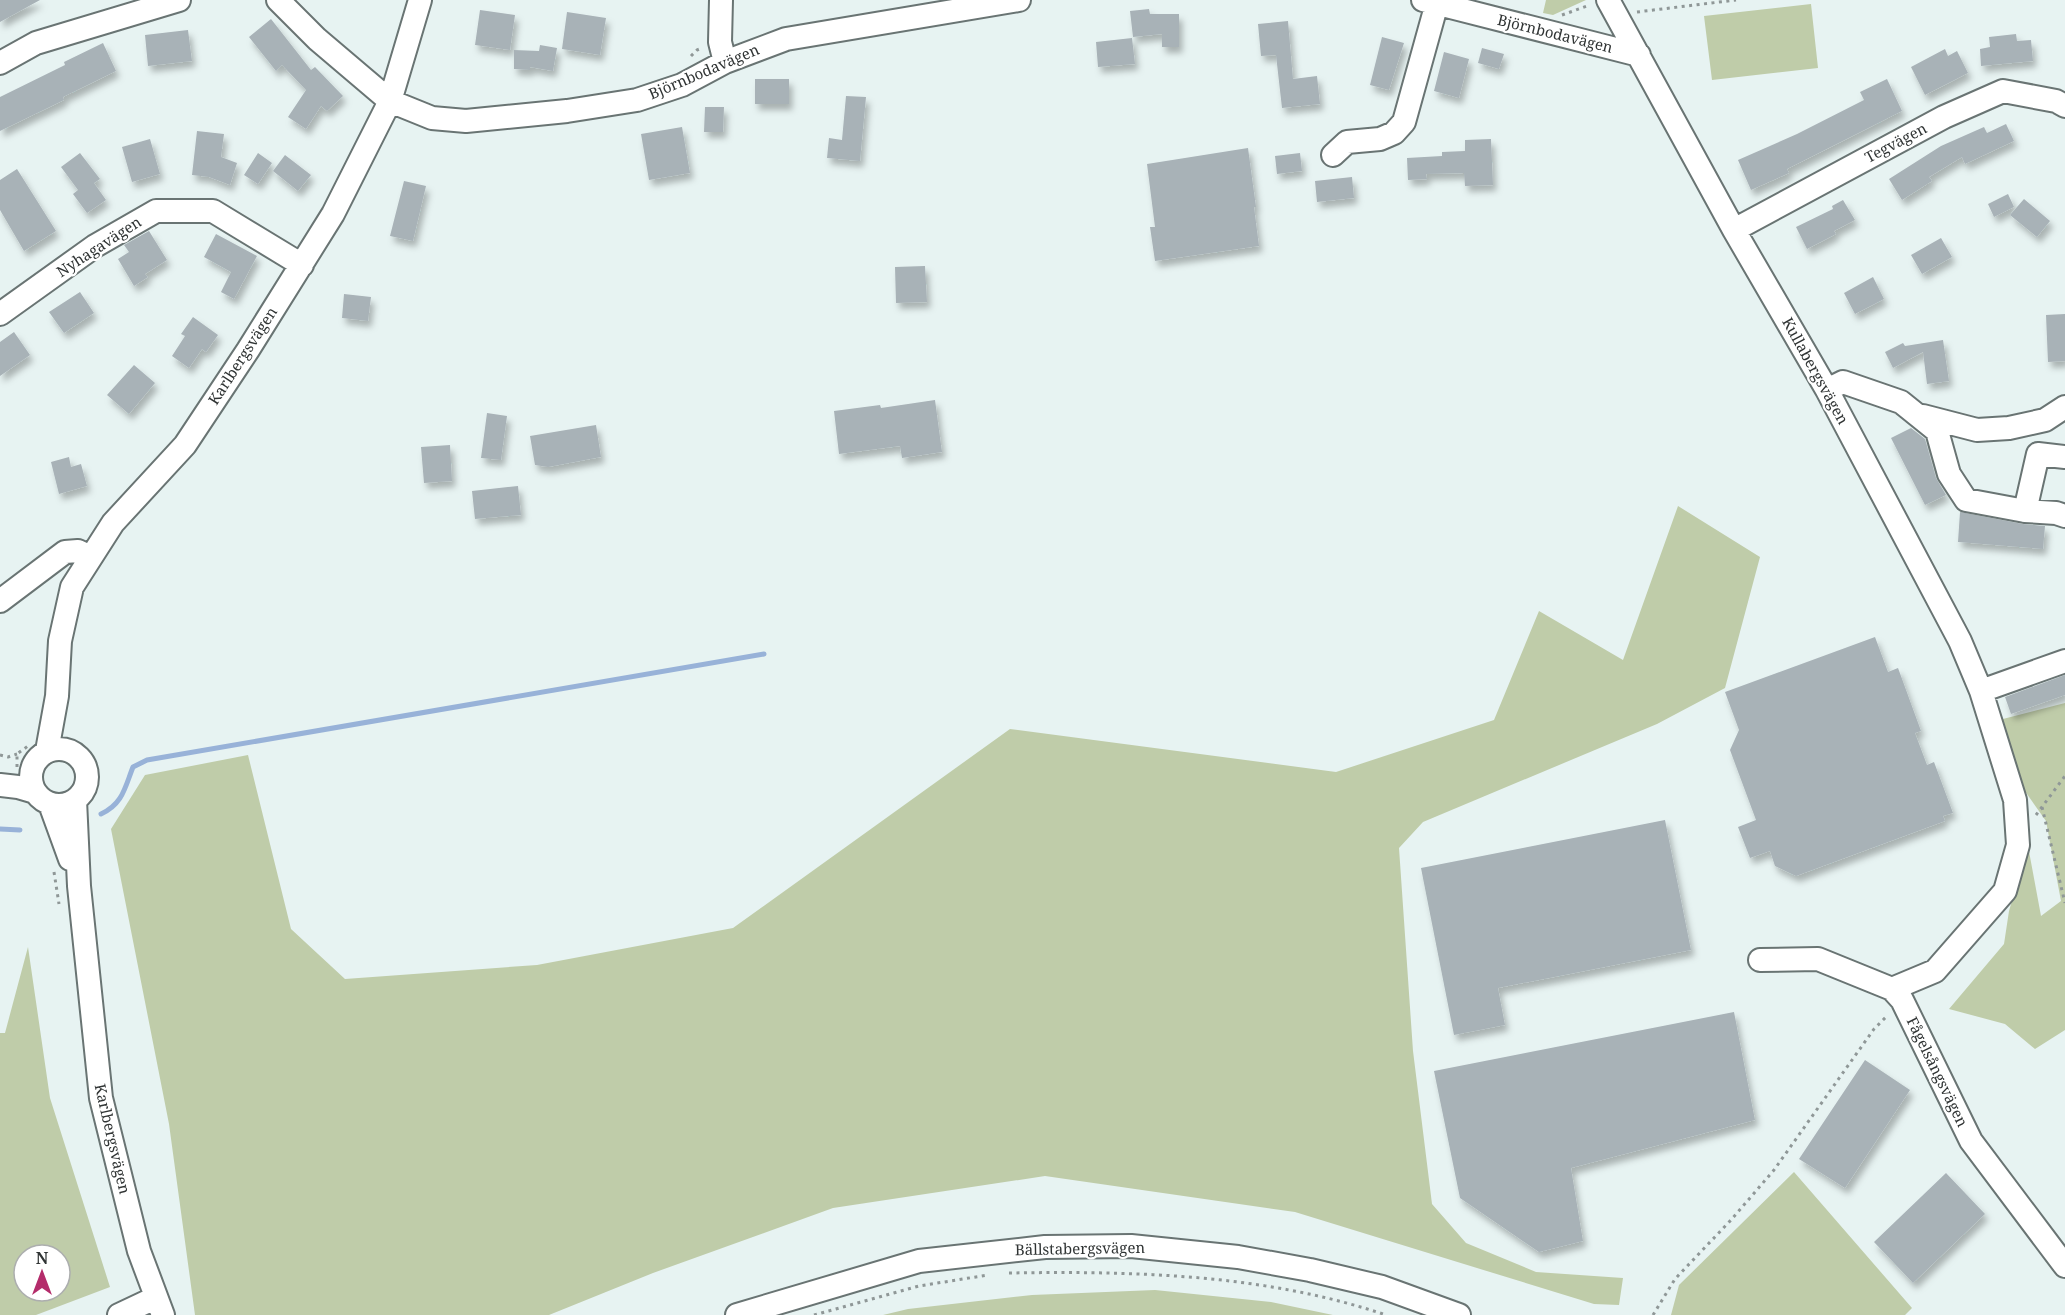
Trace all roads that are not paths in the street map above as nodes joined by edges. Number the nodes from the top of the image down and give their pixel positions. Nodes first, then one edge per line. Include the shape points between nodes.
1 (178, 0) edge
2 (278, 0) edge
3 (420, 0) edge
4 (721, 0) edge
5 (1019, 0) edge
6 (1608, 0) edge
7 (1430, 2) edge
8 (980, 3) edge
9 (723, 52) junction
10 (1639, 55) junction
11 (0, 63) edge
12 (390, 101) junction
13 (2065, 105) edge
14 (1333, 155) dead end
15 (1734, 230) junction
16 (302, 265) junction
17 (0, 314) edge
18 (1827, 390) junction
19 (2065, 407) edge
20 (1915, 414) junction
21 (2065, 457) edge
22 (2025, 511) junction
23 (2065, 516) edge
24 (92, 557) junction
25 (0, 601) edge
26 (2065, 661) edge
27 (1981, 692) junction
28 (57, 696) junction
29 (69, 750) junction
30 (32, 757) junction
31 (0, 772) edge
32 (0, 785) edge
33 (43, 798) junction
34 (75, 800) junction
35 (79, 886) junction
36 (1760, 960) dead end
37 (1897, 994) junction
38 (2065, 1266) edge
39 (159, 1306) edge
40 (119, 1315) edge
41 (737, 1315) edge
42 (1459, 1315) edge

1 - 11 street via 36,43
2 - 12 street, Björnbodavägen
3 - 12 street, Karlbergsvägen
4 - 9 street
5 - 8 street, Björnbodavägen
6 - 10 street, Kullabergsvägen
7 - 10 street, Björnbodavägen
7 - 14 street, Björnbodavägen via 1404,123 1380,139 1347,142
8 - 9 street, Björnbodavägen
9 - 12 street, Björnbodavägen via 682,85 636,100 567,111 466,121 432,118
10 - 15 street, Kullabergsvägen
12 - 16 street, Karlbergsvägen via 333,214
13 - 15 street, Tegvägen via 2003,91 1944,117
15 - 18 street, Kullabergsvägen
16 - 17 street, Nyhagavägen via 213,211 156,211 95,246
16 - 24 street, Karlbergsvägen via 184,445 113,523
18 - 20 street via 1843,382 1901,402
18 - 27 street, Kullabergsvägen via 1960,640
19 - 20 street via 2045,420 1977,430
20 - 22 street via 1937,431 1949,474 1966,500
21 - 22 street via 2038,454
22 - 23 street
24 - 25 street via 78,551 65,552
24 - 28 street, Karlbergsvägen via 72,587 60,641
26 - 27 street
27 - 37 street, Kullabergsvägen via 2015,800 2018,845 2005,891 1935,971
28 - 29 street, Karlbergsvägen
28 - 30 street, Karlbergsvägen
29 - 30 street via 56,748
29 - 34 street, Karlbergsvägen via 78,755 87,772 87,784
30 - 31 street
30 - 33 street, Karlbergsvägen via 31,777
32 - 33 street via 18,787
33 - 34 street via 60,805
33 - 35 street, Karlbergsvägen
34 - 35 street, Karlbergsvägen
35 - 39 street, Karlbergsvägen via 101,1098 139,1251
36 - 37 street via 1818,959
37 - 38 street, Fågelsångsvägen via 1971,1142
39 - 40 street
41 - 42 street, Bällstabergsvägen via 919,1261 1045,1247 1131,1246 1238,1257 1310,1270 1382,1287

